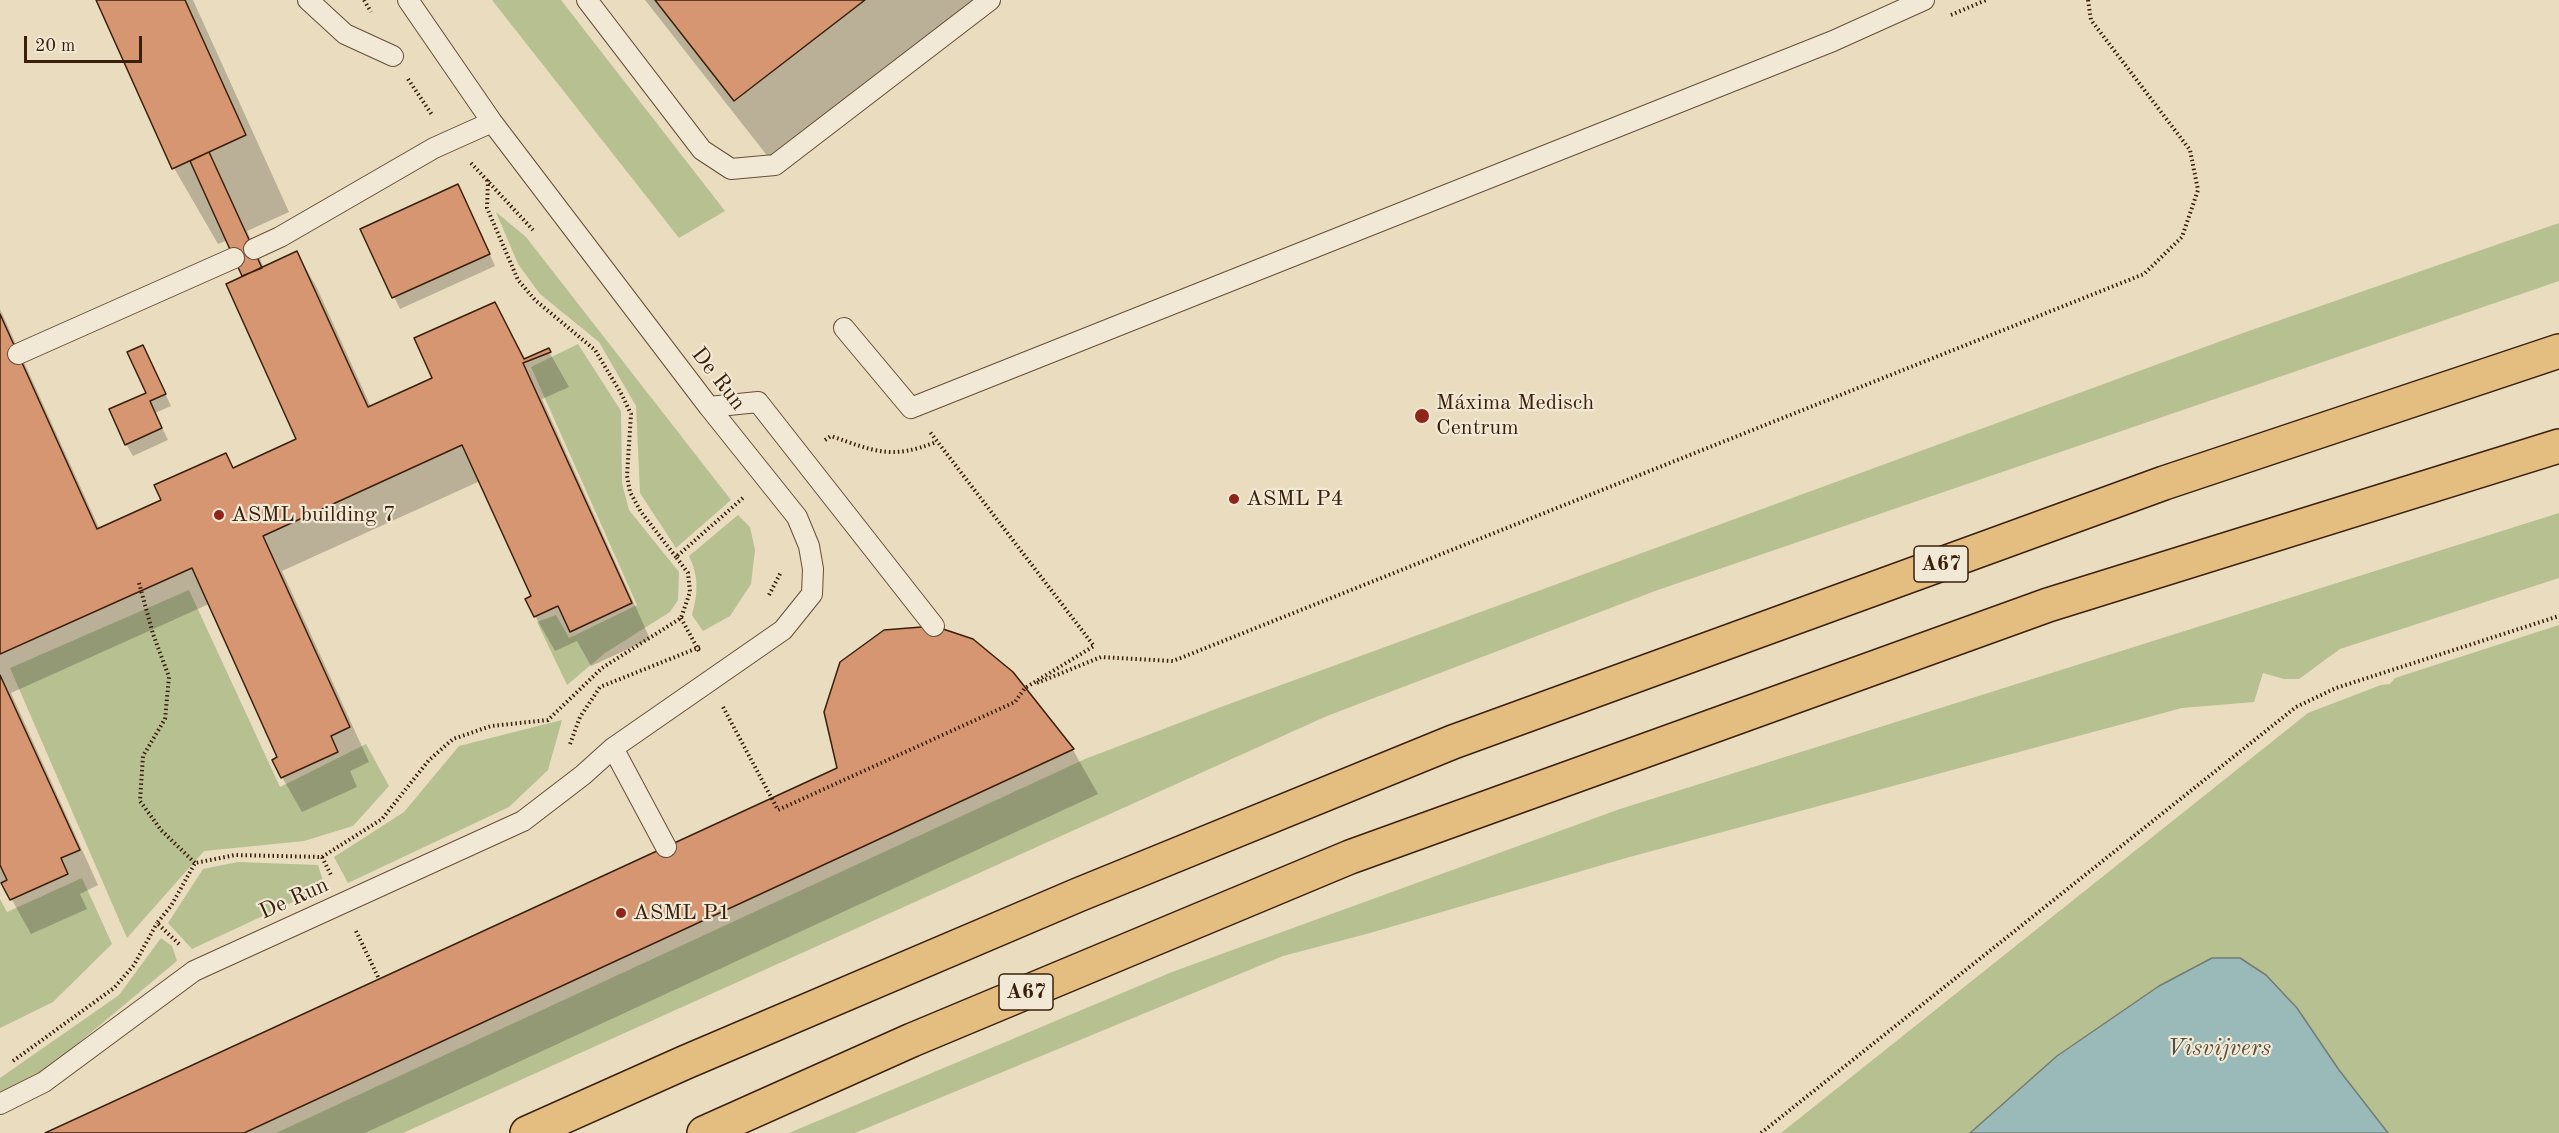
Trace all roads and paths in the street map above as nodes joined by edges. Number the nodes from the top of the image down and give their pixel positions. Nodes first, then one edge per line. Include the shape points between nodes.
1 (308, 0) edge
2 (408, 0) edge
3 (587, 0) edge
4 (990, 0) edge
5 (1924, 0) edge
6 (2088, 0) edge
7 (393, 56) joint
8 (492, 122) junction
9 (450, 140) junction
10 (488, 180) junction
11 (538, 236) dead end
12 (254, 249) dead end
13 (234, 258) dead end
14 (844, 328) dead end
15 (2559, 351) edge
16 (18, 354) dead end
17 (709, 407) junction
18 (936, 442) dead end
19 (2559, 446) edge
20 (751, 504) dead end
21 (676, 558) junction
22 (781, 566) dead end
23 (139, 583) dead end
24 (765, 602) dead end
25 (2559, 616) edge
26 (681, 618) junction
27 (934, 626) dead end
28 (709, 643) dead end
29 (698, 648) junction
30 (709, 680) junction
31 (1025, 688) junction
32 (613, 748) junction
33 (666, 847) dead end
34 (195, 863) junction
35 (157, 923) junction
36 (195, 971) junction
37 (8, 1065) dead end
38 (0, 1104) edge
39 (527, 1133) edge
40 (704, 1133) edge
41 (1761, 1133) edge

1 - 7 lane via 345,34
2 - 8 lane, De Run
3 - 4 lane via 702,150 731,169 775,165
5 - 14 lane via 1833,41 911,408
6 - 31 path via 2091,20 2190,150 2198,190 2182,237 2144,274 1173,661 1101,657
7 - 9 path
8 - 9 lane
8 - 17 lane, De Run
9 - 10 path
9 - 12 lane
10 - 11 path
10 - 21 path via 487,208 518,280 534,300 595,350 622,395 631,414 627,476 630,492
13 - 16 lane
15 - 39 highway, A67 via 2164,483 1453,742 1078,895
17 - 27 lane via 758,402
17 - 30 lane, De Run via 797,517 813,569 812,594 783,630
18 - 31 path via 1094,646
19 - 40 highway, A67 via 2048,605 1350,857 912,1040
20 - 21 path via 745,496
21 - 26 path via 688,573 690,592
22 - 24 path via 781,574
23 - 34 path via 169,677 165,719 143,756 140,801 161,830
25 - 41 path via 2336,688 2296,707
26 - 29 path
26 - 34 path via 602,668 548,720 491,726 453,739 429,760 382,819 322,856 235,855
28 - 29 path
29 - 30 path
30 - 31 path via 778,810 1015,702
30 - 32 lane, De Run
32 - 33 lane
32 - 36 lane, De Run via 524,821
34 - 35 path
35 - 36 path via 180,945
35 - 37 path via 134,965 114,988
36 - 38 lane, De Run via 44,1082

